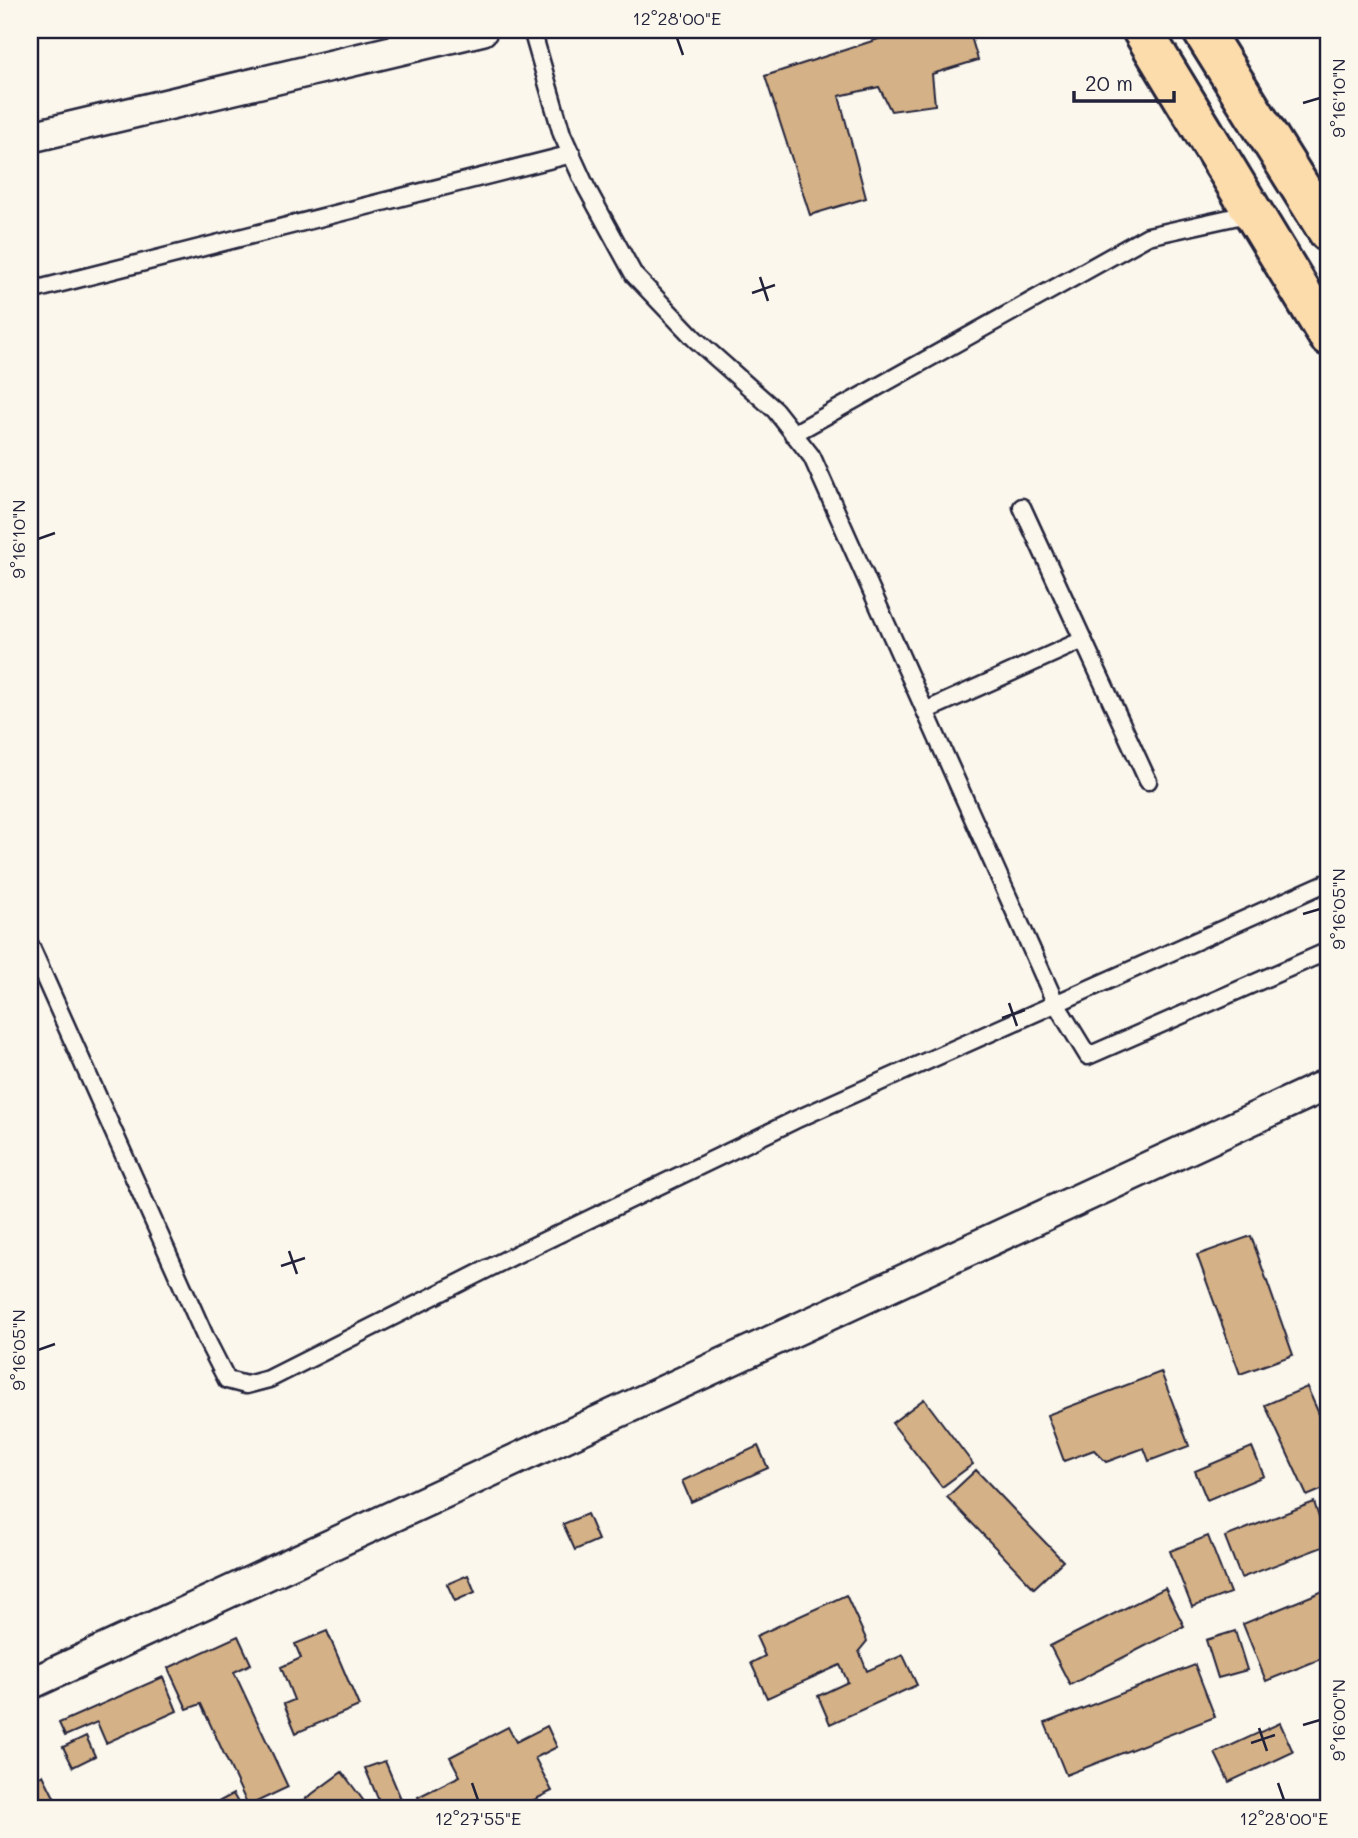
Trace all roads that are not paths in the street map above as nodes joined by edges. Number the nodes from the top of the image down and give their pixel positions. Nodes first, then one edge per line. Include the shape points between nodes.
1 (482, 30) edge
2 (532, 30) edge
3 (1142, 30) edge
4 (1202, 30) edge
5 (30, 137) edge
6 (572, 154) junction
7 (1253, 213) junction
8 (1328, 232) edge
9 (30, 291) edge
10 (1328, 336) edge
11 (793, 434) junction
12 (1022, 507) dead end
13 (1083, 639) junction
14 (925, 711) junction
15 (1148, 781) dead end
16 (1328, 882) edge
17 (30, 945) edge
18 (1328, 951) edge
19 (1055, 1002) junction
20 (1328, 1084) edge
21 (30, 1684) edge

1 - 5 street
2 - 6 lane
3 - 7 main road
4 - 8 main road
6 - 9 lane
6 - 11 lane via 634,275 695,339 775,410
7 - 10 main road
7 - 11 lane via 1148,236
11 - 14 lane via 812,457
12 - 13 lane
13 - 14 lane
13 - 15 lane
14 - 19 lane
16 - 19 lane
17 - 19 lane via 207,1341 227,1380 246,1385 348,1342 794,1119
18 - 19 lane via 1088,1056
20 - 21 street

